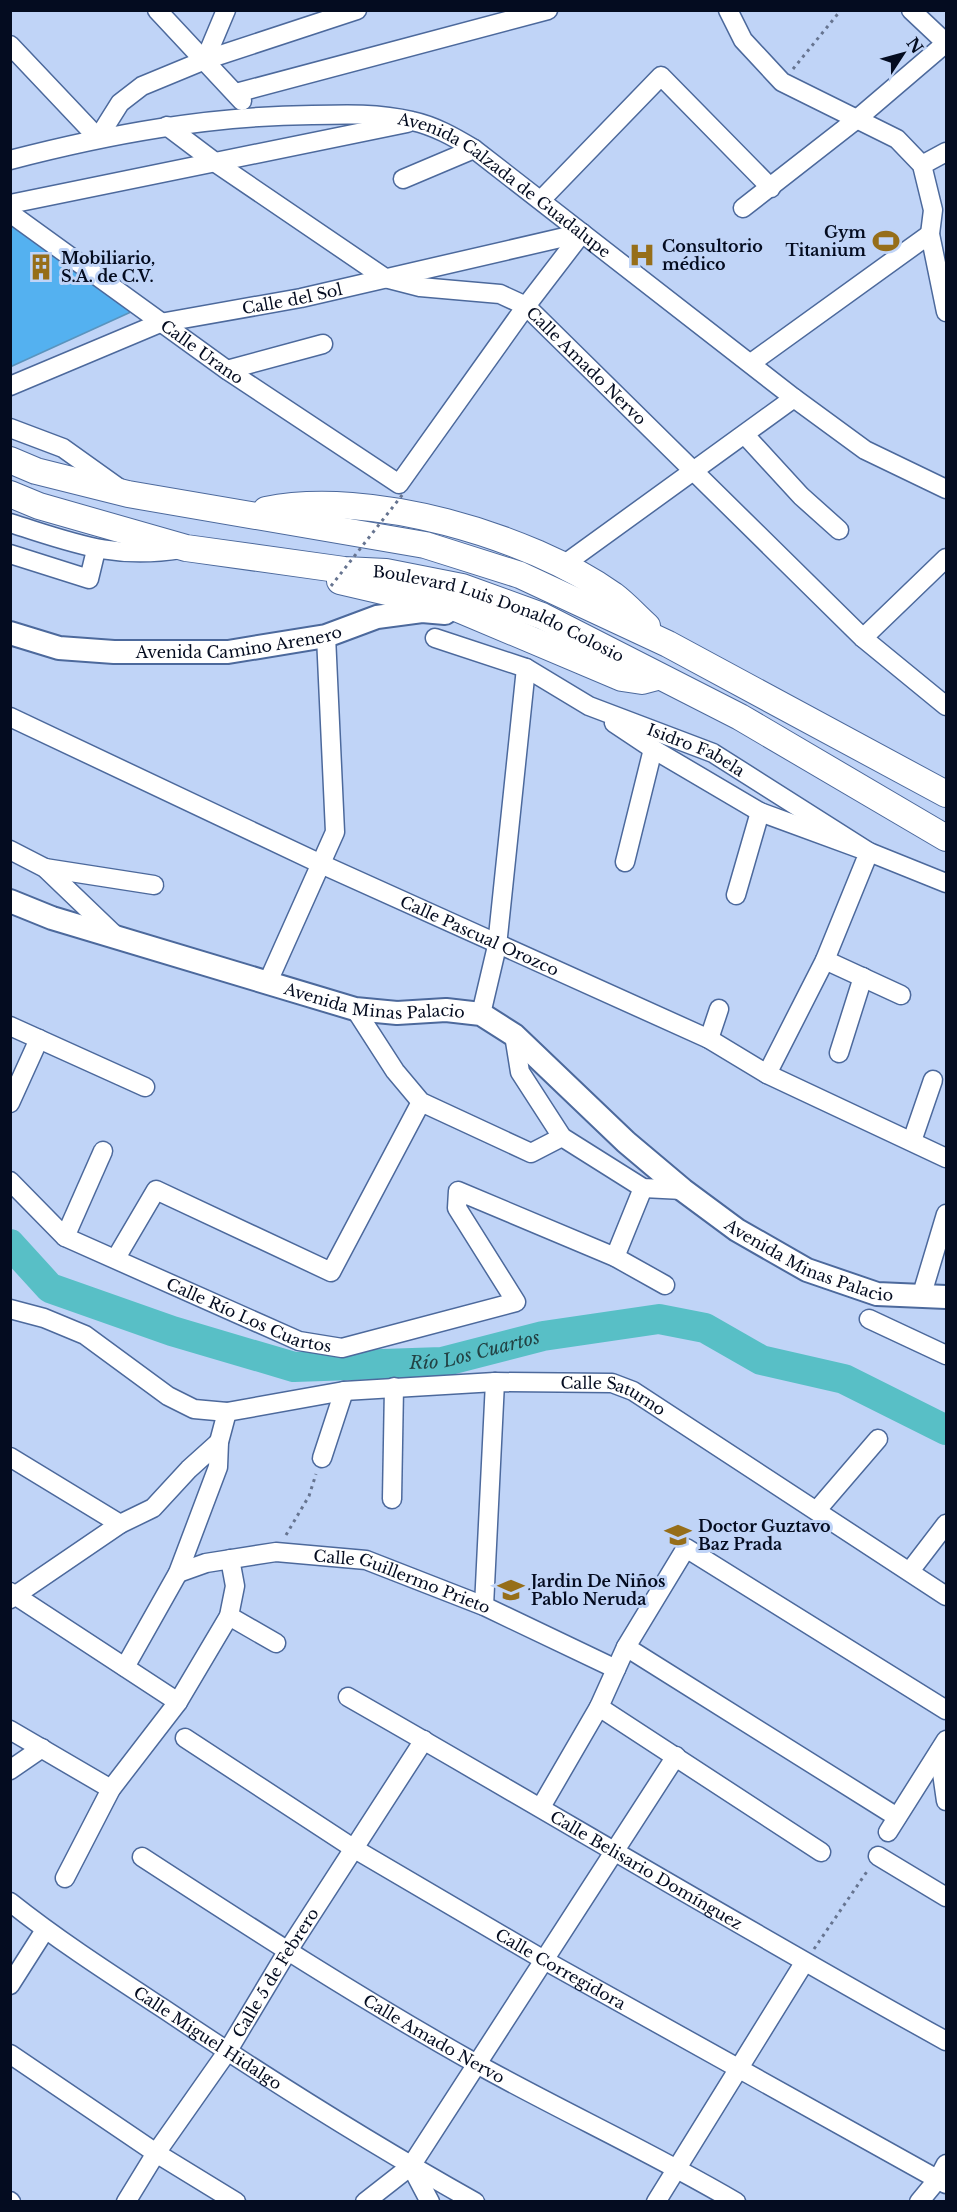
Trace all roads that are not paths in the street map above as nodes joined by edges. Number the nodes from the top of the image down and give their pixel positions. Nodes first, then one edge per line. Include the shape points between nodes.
1 (157, 10) edge
2 (226, 10) edge
3 (357, 10) edge
4 (548, 10) edge
5 (728, 10) edge
6 (911, 10) edge
7 (946, 43) edge
8 (10, 45) edge
9 (205, 60) junction
10 (236, 93) junction
11 (251, 115) junction
12 (856, 119) junction
13 (414, 122) junction
14 (167, 126) junction
15 (98, 138) junction
16 (474, 149) junction
17 (946, 152) edge
18 (10, 160) edge
19 (216, 163) junction
20 (922, 165) junction
21 (403, 179) dead end
22 (771, 188) junction
23 (541, 200) junction
24 (10, 204) edge
25 (743, 208) dead end
26 (940, 210) edge
27 (10, 213) edge
28 (582, 233) junction
29 (930, 234) junction
30 (385, 278) junction
31 (526, 306) junction
32 (946, 309) edge
33 (160, 323) junction
34 (323, 344) dead end
35 (752, 363) junction
36 (227, 370) junction
37 (10, 386) edge
38 (794, 398) junction
39 (10, 428) edge
40 (745, 435) junction
41 (10, 460) edge
42 (692, 472) junction
43 (946, 489) edge
44 (10, 494) edge
45 (128, 494) junction
46 (246, 514) junction
47 (10, 523) edge
48 (838, 530) dead end
49 (186, 548) junction
50 (96, 550) junction
51 (10, 554) edge
52 (946, 558) edge
53 (562, 566) junction
54 (331, 579) junction
55 (467, 614) junction
56 (377, 617) junction
57 (10, 633) edge
58 (326, 636) junction
59 (435, 638) dead end
60 (863, 638) junction
61 (668, 644) junction
62 (526, 668) junction
63 (659, 676) junction
64 (589, 706) junction
65 (946, 706) edge
66 (10, 717) edge
67 (653, 749) junction
68 (946, 794) edge
69 (760, 812) junction
70 (941, 833) edge
71 (10, 850) edge
72 (869, 852) junction
73 (626, 862) dead end
74 (321, 864) junction
75 (45, 868) junction
76 (946, 883) edge
77 (154, 885) dead end
78 (736, 895) dead end
79 (10, 901) edge
80 (120, 939) junction
81 (497, 946) junction
82 (825, 960) junction
83 (863, 977) junction
84 (267, 984) junction
85 (901, 995) dead end
86 (355, 1010) junction
87 (719, 1010) dead end
88 (481, 1014) junction
89 (10, 1026) edge
90 (514, 1035) junction
91 (39, 1039) junction
92 (709, 1040) junction
93 (838, 1053) dead end
94 (767, 1074) junction
95 (933, 1080) dead end
96 (145, 1087) dead end
97 (421, 1102) junction
98 (10, 1103) edge
99 (562, 1137) junction
100 (912, 1142) junction
101 (103, 1151) dead end
102 (946, 1153) edge
103 (10, 1180) edge
104 (643, 1188) junction
105 (683, 1190) junction
106 (946, 1214) edge
107 (65, 1237) junction
108 (615, 1257) junction
109 (116, 1258) junction
110 (665, 1285) dead end
111 (922, 1294) junction
112 (946, 1297) edge
113 (10, 1309) edge
114 (868, 1319) dead end
115 (946, 1355) edge
116 (495, 1382) junction
117 (394, 1387) junction
118 (344, 1391) junction
119 (227, 1412) junction
120 (878, 1439) dead end
121 (219, 1442) junction
122 (10, 1457) edge
123 (321, 1458) road end
124 (392, 1499) dead end
125 (817, 1510) junction
126 (120, 1524) junction
127 (946, 1524) edge
128 (230, 1559) junction
129 (910, 1571) junction
130 (178, 1573) junction
131 (12, 1596) edge
132 (946, 1596) edge
133 (484, 1606) junction
134 (229, 1616) junction
135 (276, 1643) dead end
136 (626, 1647) junction
137 (125, 1667) junction
138 (616, 1669) junction
139 (348, 1697) dead end
140 (178, 1702) junction
141 (599, 1707) junction
142 (946, 1710) edge
143 (10, 1730) edge
144 (185, 1738) dead end
145 (424, 1740) junction
146 (42, 1748) junction
147 (944, 1750) edge
148 (676, 1756) junction
149 (10, 1770) edge
150 (111, 1789) junction
151 (946, 1801) edge
152 (541, 1807) junction
153 (353, 1848) junction
154 (614, 1851) junction
155 (820, 1852) dead end
156 (878, 1856) road end
157 (142, 1857) dead end
158 (65, 1878) dead end
159 (946, 1897) edge
160 (10, 1902) edge
161 (45, 1929) junction
162 (287, 1952) junction
163 (544, 1960) junction
164 (804, 1963) junction
165 (10, 1985) edge
166 (946, 2041) edge
167 (227, 2052) junction
168 (10, 2054) edge
169 (476, 2064) junction
170 (739, 2069) junction
171 (156, 2152) junction
172 (411, 2166) junction
173 (677, 2168) junction
174 (944, 2176) edge
175 (126, 2202) edge
176 (237, 2202) edge
177 (365, 2202) edge
178 (430, 2202) edge
179 (475, 2202) edge
180 (656, 2202) edge
181 (736, 2202) edge
182 (919, 2202) edge

1 - 9 street
2 - 9 street
3 - 9 street
4 - 10 street
5 - 12 street via 743,40 782,82
6 - 7 street
7 - 12 street
8 - 15 street
9 - 10 street
9 - 15 street via 142,86 120,103
10 - 11 street
11 - 13 street, Avenida Calzada de Guadalupe via 365,114
11 - 14 street, Avenida Calzada de Guadalupe
12 - 20 street via 897,139
12 - 22 street
13 - 16 street, Avenida Calzada de Guadalupe via 443,131
13 - 19 street
14 - 15 street, Avenida Calzada de Guadalupe
14 - 19 street, Calle Amado Nervo
15 - 18 street, Avenida Calzada de Guadalupe
16 - 21 street
16 - 23 street, Avenida Calzada de Guadalupe
17 - 20 street
19 - 24 street
19 - 30 street, Calle Amado Nervo
20 - 26 street
22 - 23 street via 661,76
22 - 25 street
23 - 28 street, Avenida Calzada de Guadalupe
26 - 29 street
27 - 33 street, Calle Urano
28 - 30 street, Calle del Sol
28 - 31 street
28 - 35 street, Avenida Calzada de Guadalupe
29 - 32 street
29 - 35 street
30 - 31 street, Calle Amado Nervo via 420,287 500,294
30 - 33 street, Calle del Sol via 301,298
31 - 36 street, Calle Urano via 401,489
31 - 42 street, Calle Amado Nervo
33 - 36 street, Calle Urano
33 - 37 street, Calle del Sol
34 - 36 street
35 - 38 street, Avenida Calzada de Guadalupe
38 - 40 street
38 - 43 street, Avenida Calzada de Guadalupe via 865,450
39 - 45 street via 63,448
40 - 42 street
40 - 48 street
41 - 45 highway, Boulevard Luis Donaldo Colosio via 36,471
42 - 53 street
42 - 60 street, Calle Amado Nervo
44 - 49 highway, Boulevard Luis Donaldo Colosio
45 - 46 highway, Boulevard Luis Donaldo Colosio
46 - 53 highway via 313,504 364,508 446,522 504,540
46 - 61 highway, Boulevard Luis Donaldo Colosio via 425,545 520,575
47 - 50 street
49 - 50 street via 150,554
49 - 54 highway, Boulevard Luis Donaldo Colosio
50 - 51 street via 89,579
52 - 60 street
53 - 61 highway via 614,596
54 - 55 highway
54 - 56 main road via 371,600
54 - 63 highway, Boulevard Luis Donaldo Colosio via 386,572 462,588 542,616
55 - 56 main road, Avenida Camino Arenero via 422,611
55 - 63 highway via 622,678 642,681
56 - 58 main road, Avenida Camino Arenero
57 - 58 main road, Avenida Camino Arenero via 59,648 114,652 228,652
58 - 74 street via 335,832
59 - 62 street, Isidro Fabela
60 - 65 street, Calle Amado Nervo
61 - 68 highway, Boulevard Luis Donaldo Colosio
62 - 64 street, Isidro Fabela
62 - 81 street
63 - 70 highway, Boulevard Luis Donaldo Colosio via 740,717
64 - 67 street
64 - 72 street, Isidro Fabela via 713,753
66 - 74 street, Calle Pascual Orozco
67 - 69 street
67 - 73 street
69 - 72 street
69 - 78 street
71 - 75 street
72 - 76 street, Isidro Fabela
72 - 82 street
74 - 81 street, Calle Pascual Orozco
74 - 84 street
75 - 77 street
75 - 80 street
79 - 80 main road, Avenida Minas Palacio
80 - 84 main road, Avenida Minas Palacio
81 - 88 street
81 - 92 street, Calle Pascual Orozco
82 - 83 street
82 - 94 street
83 - 85 street
83 - 93 street
84 - 86 main road, Avenida Minas Palacio
86 - 88 main road, Avenida Minas Palacio
86 - 97 street via 394,1071
87 - 92 street
88 - 90 main road, Avenida Minas Palacio
89 - 91 street
90 - 99 street via 520,1072
90 - 105 main road, Avenida Minas Palacio via 626,1142
91 - 96 street
91 - 98 street
92 - 94 street, Calle Pascual Orozco
94 - 100 street, Calle Pascual Orozco
95 - 100 street
97 - 99 street via 531,1153
97 - 109 street via 331,1272 156,1190
99 - 104 street
100 - 102 street, Calle Pascual Orozco
101 - 107 street
103 - 107 street, Calle Río Los Cuartos
104 - 105 street
104 - 108 street
105 - 111 main road, Avenida Minas Palacio via 737,1230 807,1270 877,1294
106 - 111 street
107 - 109 street, Calle Río Los Cuartos
108 - 109 street, Calle Río Los Cuartos via 458,1191 457,1208 516,1302 342,1348 299,1341
108 - 110 street
111 - 112 main road, Avenida Minas Palacio
113 - 119 street via 85,1335 168,1396 194,1409
114 - 115 street
116 - 117 street, Calle Saturno
116 - 125 street, Calle Saturno via 612,1383 633,1391
116 - 133 street
117 - 118 street, Calle Saturno
117 - 124 street
118 - 119 street, Calle Saturno
118 - 123 street
119 - 121 street
120 - 125 street
121 - 126 street via 153,1508
121 - 130 street via 218,1467
122 - 126 street
125 - 129 street, Calle Saturno
126 - 131 street
127 - 129 street
128 - 130 street, Calle Guillermo Prieto
128 - 133 street, Calle Guillermo Prieto via 276,1552 366,1560
128 - 134 street via 235,1586
129 - 132 street, Calle Saturno
130 - 137 street
131 - 137 street
133 - 138 street, Calle Guillermo Prieto
134 - 135 street
134 - 140 street
136 - 138 street
136 - 142 street via 686,1548
136 - 147 street via 892,1825
137 - 140 street
138 - 141 street
139 - 145 street, Calle Belisario Domínguez
140 - 150 street
141 - 148 street
141 - 152 street
143 - 146 street
144 - 153 street, Calle Corregidora
145 - 152 street, Calle Belisario Domínguez
145 - 153 street, Calle 5 de Febrero
146 - 149 street
146 - 150 street
147 - 151 street
148 - 154 street
148 - 155 street
150 - 158 street
152 - 154 street, Calle Belisario Domínguez
153 - 162 street, Calle 5 de Febrero
153 - 163 street, Calle Corregidora
154 - 163 street
154 - 164 street, Calle Belisario Domínguez
156 - 159 street
157 - 162 street, Calle Amado Nervo
160 - 161 street, Calle Miguel Hidalgo
161 - 165 street
161 - 167 street, Calle Miguel Hidalgo
162 - 167 street, Calle 5 de Febrero
162 - 169 street, Calle Amado Nervo
163 - 169 street
163 - 170 street, Calle Corregidora
164 - 166 street, Calle Belisario Domínguez
164 - 170 street
167 - 171 street, Calle 5 de Febrero
167 - 172 street, Calle Miguel Hidalgo
168 - 171 street
169 - 172 street
169 - 173 street, Calle Amado Nervo
170 - 173 street
170 - 174 street, Calle Corregidora
171 - 175 street, Calle 5 de Febrero
171 - 176 street
172 - 177 street
172 - 178 street
172 - 179 street, Calle Miguel Hidalgo
173 - 180 street
173 - 181 street, Calle Amado Nervo
174 - 182 street

